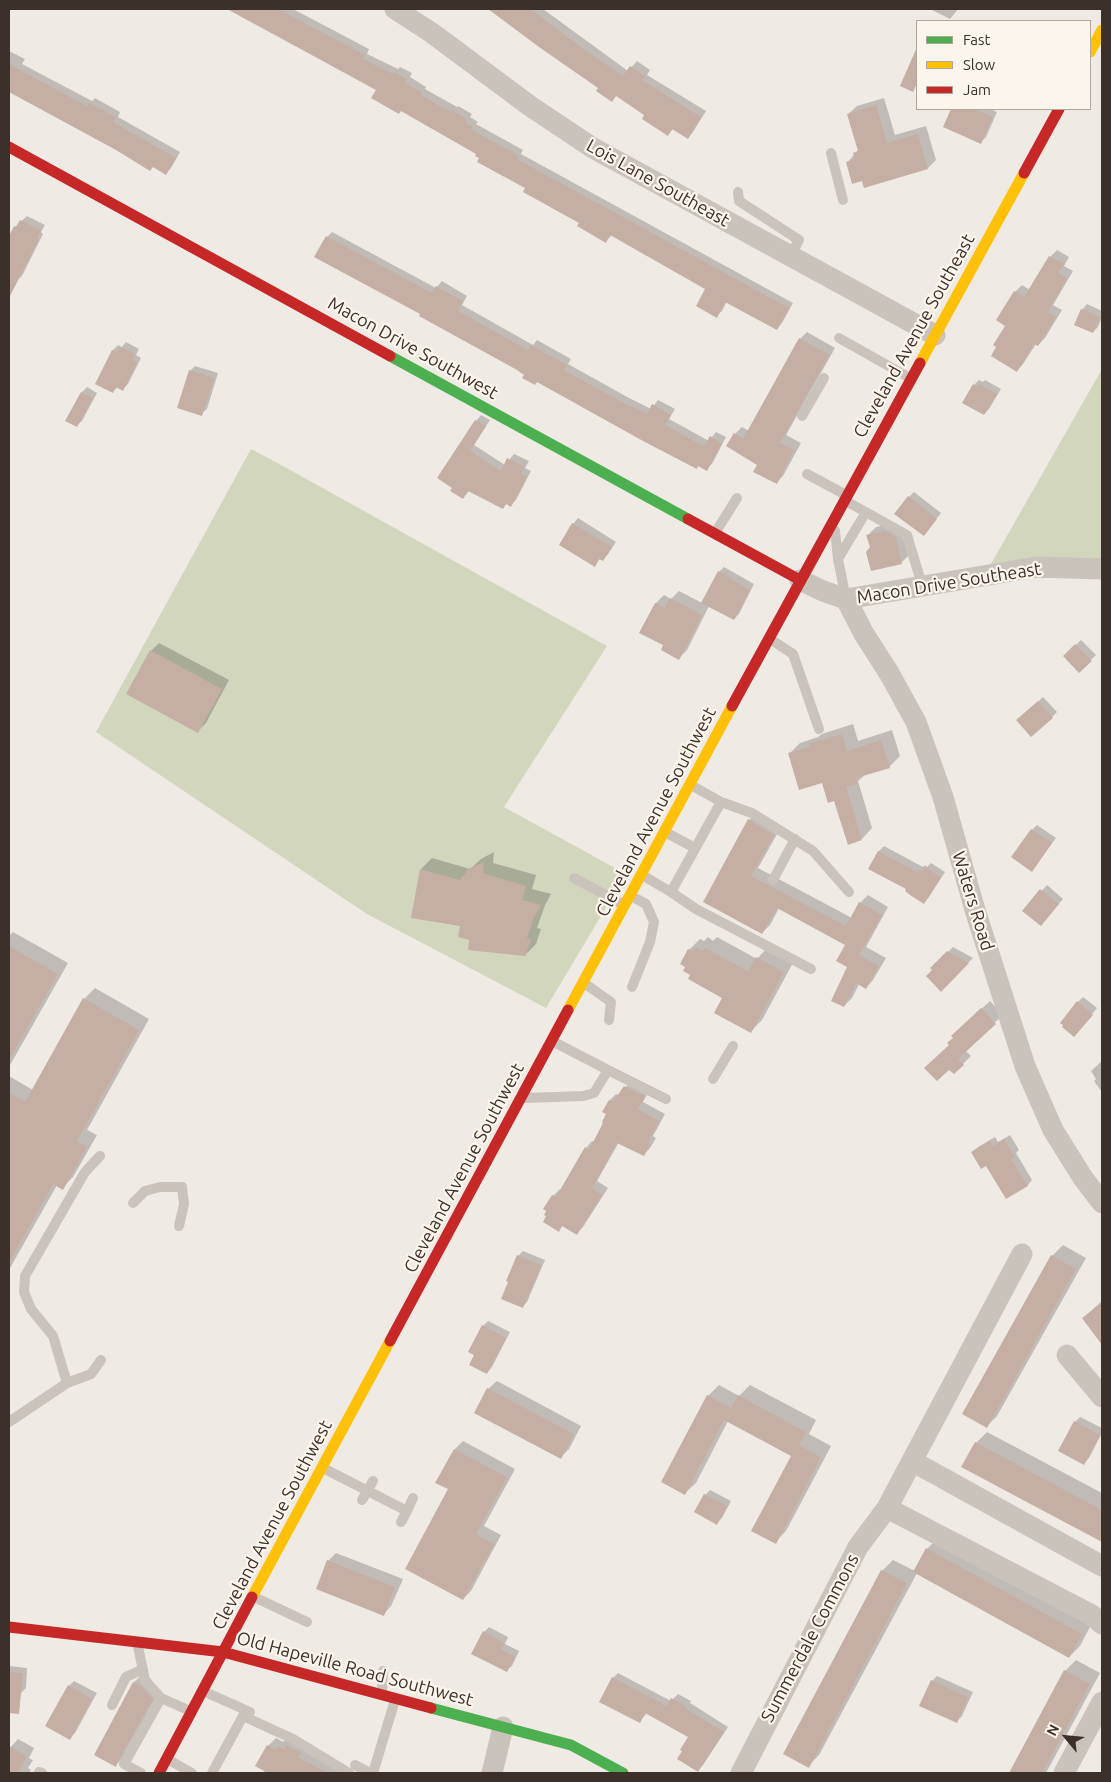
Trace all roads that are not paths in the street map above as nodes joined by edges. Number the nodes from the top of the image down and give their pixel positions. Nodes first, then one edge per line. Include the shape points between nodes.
1 (395, 9) edge
2 (1102, 30) edge
3 (1091, 50) edge
4 (1058, 110) edge
5 (9, 147) edge
6 (831, 153) dead end
7 (738, 192) dead end
8 (843, 200) dead end
9 (790, 256) junction
10 (935, 335) junction
11 (839, 338) dead end
12 (824, 378) dead end
13 (911, 379) junction
14 (802, 416) dead end
15 (859, 447) dead end
16 (870, 453) junction
17 (807, 474) dead end
18 (737, 498) dead end
19 (846, 498) junction
20 (866, 512) junction
21 (834, 518) junction
22 (715, 534) junction
23 (838, 559) junction
24 (1102, 569) edge
25 (800, 580) junction
26 (922, 585) junction
27 (846, 599) junction
28 (769, 638) junction
29 (819, 729) dead end
30 (690, 785) junction
31 (721, 802) junction
32 (665, 832) junction
33 (795, 839) junction
34 (695, 848) junction
35 (641, 875) junction
36 (574, 878) dead end
37 (773, 880) dead end
38 (671, 892) junction
39 (849, 892) dead end
40 (628, 900) junction
41 (811, 969) dead end
42 (583, 983) junction
43 (632, 987) dead end
44 (609, 1020) dead end
45 (552, 1041) junction
46 (733, 1046) dead end
47 (608, 1070) junction
48 (713, 1079) dead end
49 (521, 1098) junction
50 (666, 1099) dead end
51 (100, 1156) dead end
52 (133, 1203) dead end
53 (1102, 1203) edge
54 (179, 1226) dead end
55 (1022, 1254) dead end
56 (1068, 1355) dead end
57 (101, 1360) dead end
58 (67, 1383) junction
59 (1102, 1397) edge
60 (9, 1420) edge
61 (912, 1461) junction
62 (322, 1468) junction
63 (373, 1480) dead end
64 (365, 1495) junction
65 (413, 1498) dead end
66 (887, 1508) junction
67 (407, 1511) junction
68 (401, 1522) dead end
69 (1102, 1566) edge
70 (253, 1596) junction
71 (307, 1622) dead end
72 (1102, 1624) edge
73 (9, 1627) edge
74 (137, 1642) junction
75 (223, 1652) junction
76 (143, 1668) junction
77 (383, 1671) dead end
78 (202, 1690) junction
79 (382, 1695) junction
80 (161, 1698) junction
81 (396, 1698) junction
82 (1102, 1702) edge
83 (112, 1705) dead end
84 (191, 1712) junction
85 (250, 1712) dead end
86 (503, 1727) junction
87 (166, 1758) junction
88 (352, 1769) edge
89 (141, 1773) edge
90 (158, 1773) edge
91 (192, 1773) edge
92 (212, 1773) edge
93 (372, 1773) edge
94 (492, 1773) edge
95 (623, 1773) edge
96 (741, 1773) edge
97 (1064, 1773) edge

1 - 9 street, Lois Lane Southeast via 593,148
2 - 3 main road
4 - 10 main road, Cleveland Avenue Southeast
5 - 22 main road, Macon Drive Southwest
6 - 8 lane
7 - 9 lane via 739,201 799,240
9 - 10 street, Lois Lane Southeast
10 - 13 main road, Cleveland Avenue Southeast
11 - 13 lane
12 - 14 lane
13 - 16 main road, Cleveland Avenue Southeast via 887,414
15 - 16 lane
16 - 19 main road, Cleveland Avenue Southeast
17 - 19 lane
18 - 22 lane
19 - 20 lane
19 - 21 main road, Cleveland Avenue Southeast
20 - 23 lane
20 - 26 lane via 907,535
21 - 23 lane
21 - 25 main road, Cleveland Avenue Southeast
22 - 25 main road, Macon Drive Southwest
23 - 27 lane
24 - 26 street, Macon Drive Southeast via 1036,567
25 - 27 street, Macon Drive Southeast
25 - 28 main road, Cleveland Avenue Southwest
26 - 27 street, Macon Drive Southeast
27 - 53 street, Waters Road via 916,722 943,797 1025,1066 1053,1130
28 - 29 lane via 792,654
28 - 30 main road, Cleveland Avenue Southwest
30 - 31 lane
30 - 32 main road, Cleveland Avenue Southwest
31 - 33 lane via 752,813
31 - 34 lane
32 - 34 lane
32 - 35 main road, Cleveland Avenue Southwest
33 - 37 lane
33 - 39 lane via 813,851
34 - 38 lane
35 - 38 lane
35 - 40 main road, Cleveland Avenue Southwest
36 - 40 lane
38 - 41 lane via 696,909
40 - 42 main road, Cleveland Avenue Southwest
40 - 43 lane via 646,904 654,922 650,942
42 - 44 lane via 611,1002
42 - 45 main road, Cleveland Avenue Southwest
45 - 47 lane
45 - 49 main road, Cleveland Avenue Southwest
46 - 48 lane
47 - 49 lane via 594,1093
47 - 50 lane
49 - 62 main road, Cleveland Avenue Southwest
51 - 58 lane via 86,1172 25,1276 24,1292 32,1309 53,1336
52 - 54 lane via 145,1191 182,1187 184,1204
55 - 61 street, Summerdale Commons
56 - 59 street
57 - 58 lane via 91,1374
58 - 60 lane
61 - 66 street, Summerdale Commons
61 - 69 street
62 - 64 lane
62 - 70 main road, Cleveland Avenue Southwest
63 - 64 lane
64 - 67 lane
65 - 67 lane
66 - 72 street via 1092,1615
66 - 96 street, Summerdale Commons via 858,1547
67 - 68 lane
70 - 71 lane
70 - 75 main road, Cleveland Avenue Southwest
73 - 74 main road, Old Hapeville Road Southwest
74 - 75 main road, Old Hapeville Road Southwest
74 - 76 lane
75 - 78 main road, Cleveland Avenue Southwest
75 - 79 main road, Old Hapeville Road Southwest
76 - 80 lane via 145,1680
76 - 83 lane via 126,1677
77 - 79 lane
78 - 84 main road, Cleveland Avenue Southwest
78 - 85 lane
79 - 81 main road, Old Hapeville Road Southwest
80 - 84 lane
80 - 89 lane via 124,1764
81 - 86 main road, Old Hapeville Road Southwest
81 - 93 lane
82 - 97 street
84 - 87 main road, Cleveland Avenue Southwest
86 - 94 street
86 - 95 main road, Old Hapeville Road Southwest via 571,1745
87 - 90 main road, Cleveland Avenue Southwest
87 - 91 lane
88 - 92 lane via 243,1716
88 - 93 lane

